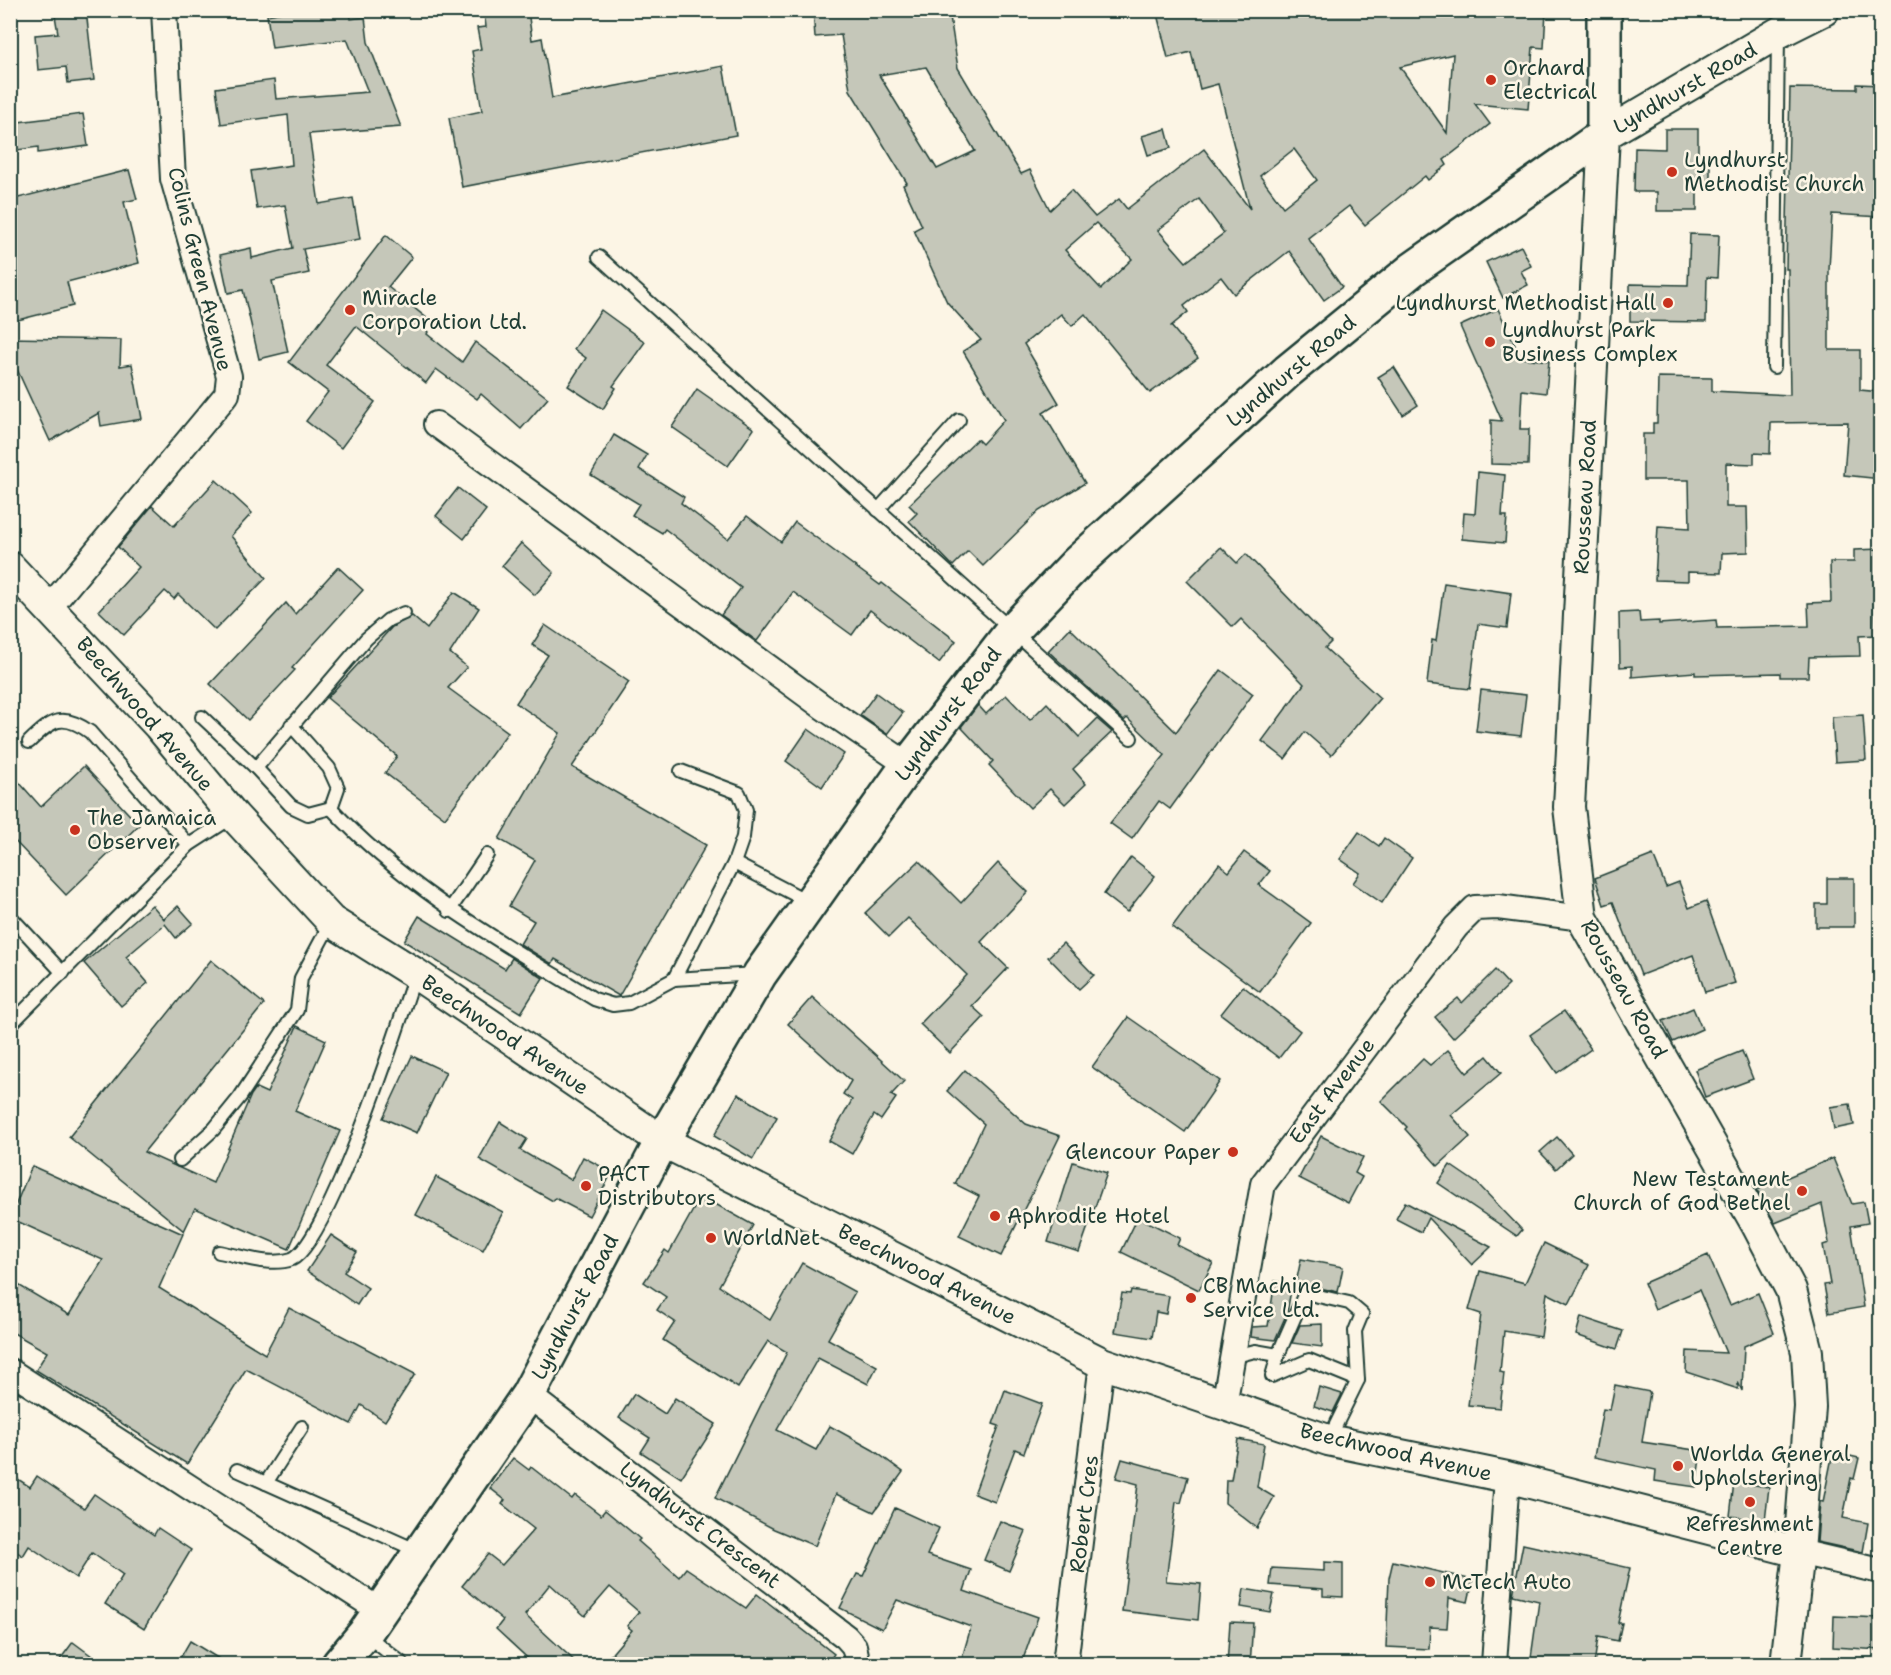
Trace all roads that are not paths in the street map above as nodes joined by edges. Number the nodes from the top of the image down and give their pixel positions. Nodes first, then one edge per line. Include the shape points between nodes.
1 (164, 10) edge
2 (1604, 10) edge
3 (1824, 10) edge
4 (1778, 33) junction
5 (1604, 135) junction
6 (599, 257) dead end
7 (1774, 367) dead end
8 (959, 420) dead end
9 (436, 424) dead end
10 (878, 510) junction
11 (17, 578) edge
12 (50, 607) junction
13 (404, 613) dead end
14 (1012, 631) junction
15 (202, 717) dead end
16 (291, 725) junction
17 (1131, 738) dead end
18 (29, 742) dead end
19 (908, 765) junction
20 (256, 768) junction
21 (681, 771) dead end
22 (331, 808) junction
23 (234, 816) junction
24 (189, 845) junction
25 (487, 855) dead end
26 (734, 863) junction
27 (810, 902) junction
28 (449, 911) junction
29 (10, 916) edge
30 (1582, 918) junction
31 (331, 921) junction
32 (63, 972) junction
33 (416, 974) junction
34 (760, 974) junction
35 (674, 979) junction
36 (10, 1025) edge
37 (662, 1141) junction
38 (180, 1160) dead end
39 (219, 1252) dead end
40 (1278, 1355) junction
41 (1232, 1357) junction
42 (1102, 1363) junction
43 (10, 1371) edge
44 (1358, 1380) junction
45 (528, 1395) junction
46 (1224, 1405) junction
47 (302, 1427) dead end
48 (1328, 1440) junction
49 (237, 1470) dead end
50 (1507, 1477) junction
51 (266, 1483) junction
52 (419, 1551) junction
53 (1799, 1552) junction
54 (1881, 1571) edge
55 (372, 1621) junction
56 (339, 1665) edge
57 (403, 1665) edge
58 (858, 1665) edge
59 (1065, 1665) edge
60 (1494, 1665) edge
61 (1786, 1665) edge

1 - 12 street, Colins Green Avenue via 173,179 229,376 227,394
2 - 5 main road
3 - 4 street, Lyndhurst Road
4 - 5 street, Lyndhurst Road
4 - 7 lane
5 - 14 main road, Lyndhurst Road via 1413,269 1288,371 1077,564
5 - 30 street, Rousseau Road via 1569,807
6 - 10 lane
8 - 10 lane
9 - 19 street
10 - 14 lane
11 - 12 street, Beechwood Avenue
12 - 23 street, Beechwood Avenue via 159,726
13 - 16 lane via 388,620 366,639
14 - 17 lane
14 - 19 main road, Lyndhurst Road
15 - 20 lane
16 - 20 lane
16 - 22 lane via 329,768 338,788
18 - 24 lane via 45,726 73,720 90,732
19 - 27 main road, Lyndhurst Road
20 - 22 lane via 291,806 308,814
21 - 26 lane via 740,793 746,810
22 - 28 lane via 358,838
23 - 24 lane
23 - 31 street, Beechwood Avenue
24 - 32 lane
25 - 28 lane
26 - 27 lane
26 - 35 lane
27 - 34 main road, Lyndhurst Road
28 - 35 lane via 603,1002 629,1003
29 - 32 lane
30 - 41 street, East Avenue via 1498,907 1475,908 1456,927 1263,1184
30 - 53 street, Rousseau Road via 1791,1290 1807,1352 1810,1407
31 - 33 street, Beechwood Avenue
31 - 38 lane via 301,978 297,1010 240,1097 214,1129
32 - 36 lane
33 - 37 street, Beechwood Avenue
33 - 39 lane via 366,1118 305,1249 292,1258 274,1262
34 - 35 lane
34 - 37 main road, Lyndhurst Road
37 - 42 street, Beechwood Avenue
37 - 45 main road, Lyndhurst Road
40 - 41 lane via 1255,1351
40 - 44 lane via 1272,1376 1309,1360
40 - 44 lane via 1305,1293 1349,1303 1362,1314 1355,1331
41 - 46 street, East Avenue
42 - 46 street, Beechwood Avenue
42 - 59 street, Robert Cres
43 - 55 street
44 - 48 lane
45 - 52 main road, Lyndhurst Road
45 - 58 street, Lyndhurst Crescent via 846,1637 854,1646
46 - 48 street, Beechwood Avenue
47 - 51 lane
48 - 50 street, Beechwood Avenue
49 - 51 lane
50 - 53 street, Beechwood Avenue
50 - 60 street
51 - 52 lane
52 - 55 main road, Lyndhurst Road
53 - 54 street
53 - 61 street, Rousseau Road
55 - 56 main road, Lyndhurst Road
55 - 57 lane

